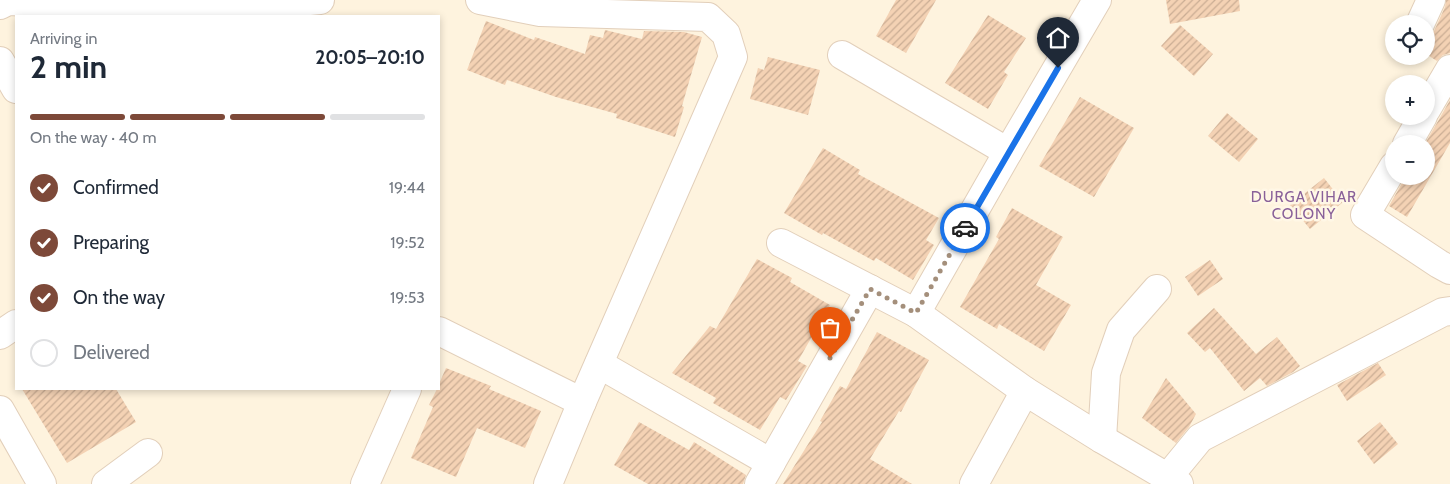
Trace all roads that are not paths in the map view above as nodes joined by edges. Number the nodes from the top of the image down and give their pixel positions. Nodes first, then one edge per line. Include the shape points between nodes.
1 (320, 0) edge
2 (480, 0) edge
3 (1097, 0) edge
4 (1431, 0) edge
5 (0, 5) edge
6 (215, 9) edge
7 (1424, 15) edge
8 (842, 56) dead end
9 (0, 62) edge
10 (1450, 69) edge
11 (15, 86) edge
12 (1435, 95) edge
13 (1008, 152) junction
14 (1385, 181) edge
15 (781, 242) dead end
16 (1446, 259) edge
17 (870, 289) junction
18 (1157, 289) dead end
19 (1450, 311) edge
20 (916, 313) junction
21 (15, 325) edge
22 (440, 331) edge
23 (0, 335) edge
24 (599, 364) junction
25 (407, 390) edge
26 (1025, 391) junction
27 (582, 402) junction
28 (0, 410) edge
29 (1102, 439) junction
30 (148, 453) dead end
31 (765, 473) edge
32 (1173, 480) edge
33 (42, 484) edge
34 (106, 484) edge
35 (365, 484) edge
36 (548, 484) edge
37 (974, 484) edge

1 - 6 street
2 - 24 street via 540,12 708,18 726,34 733,57
3 - 13 street
4 - 7 street
5 - 6 street via 8,1
8 - 13 street
9 - 11 street
10 - 12 street
13 - 20 street
14 - 16 street via 1365,215
15 - 17 street
17 - 20 street
17 - 31 street
18 - 29 street via 1122,330 1106,373
19 - 32 street via 1200,438
20 - 26 street
21 - 23 street
22 - 27 street
24 - 27 street
24 - 31 street
25 - 35 street
26 - 29 street
26 - 37 street
27 - 36 street
28 - 33 street
29 - 32 street
30 - 34 street

